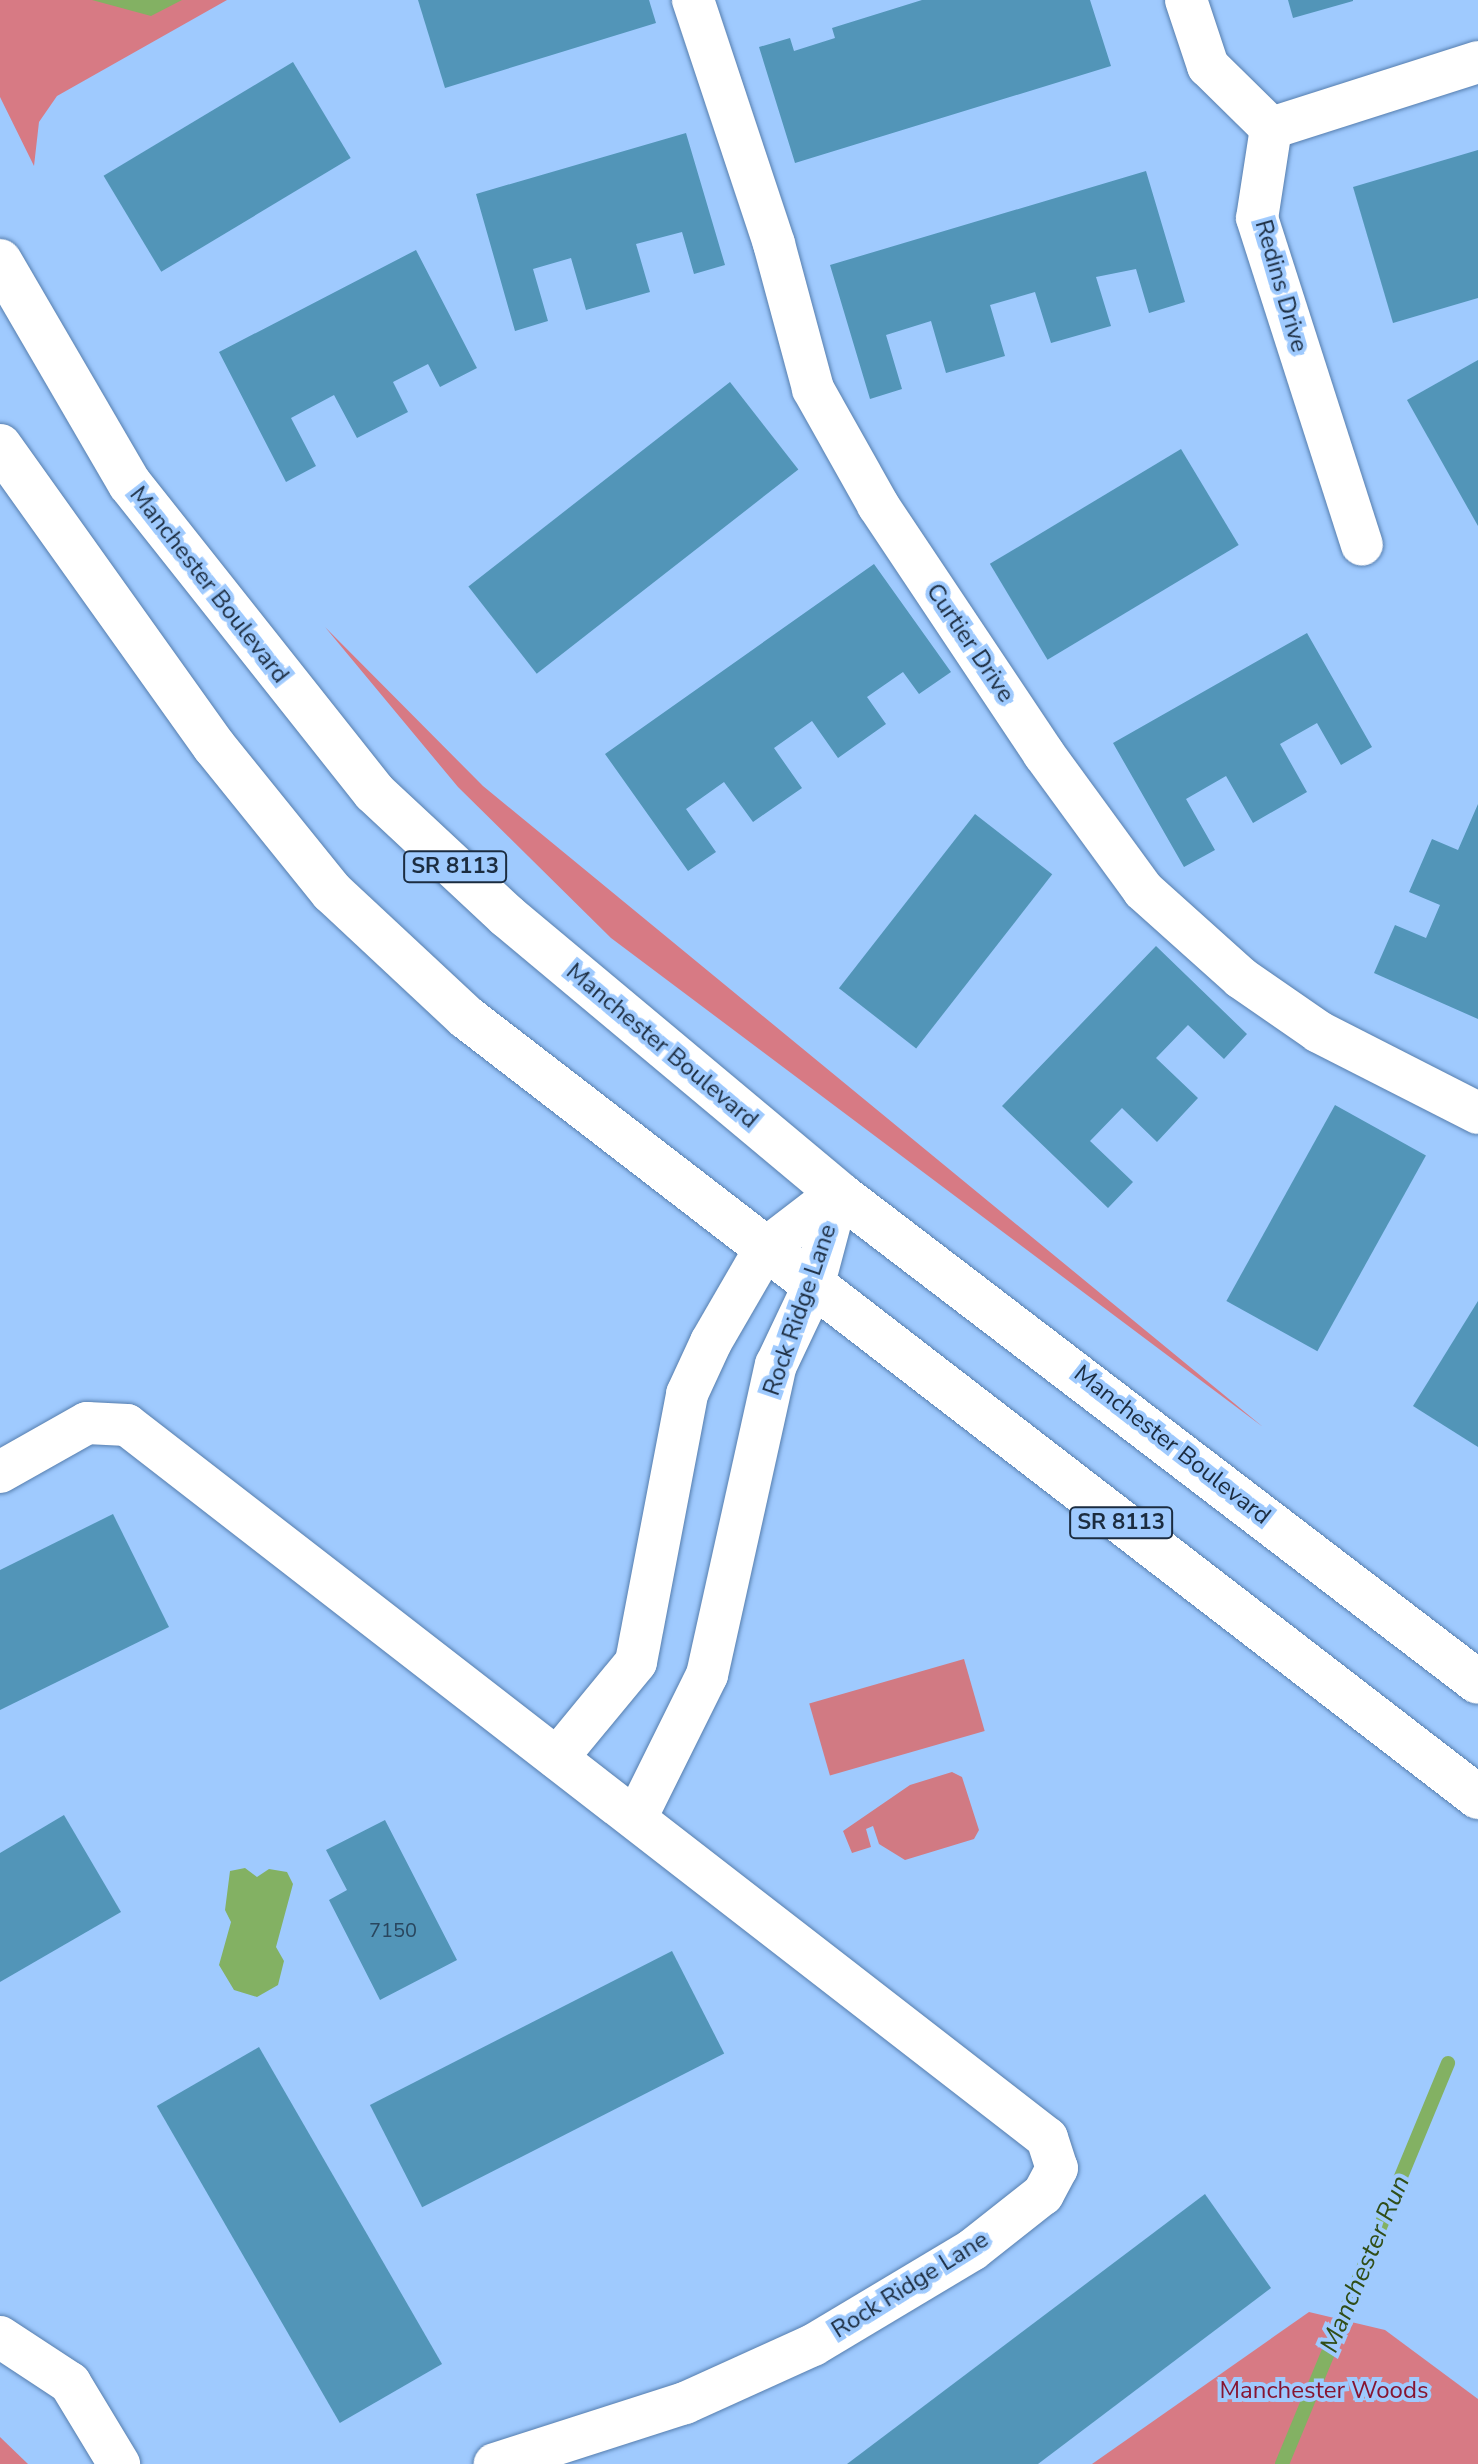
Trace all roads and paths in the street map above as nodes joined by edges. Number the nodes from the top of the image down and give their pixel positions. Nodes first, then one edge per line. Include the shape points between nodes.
1 (693, 0) edge
2 (1186, 0) edge
3 (1478, 62) edge
4 (1271, 128) junction
5 (0, 261) edge
6 (0, 446) edge
7 (1362, 545) dead end
8 (1478, 1113) edge
9 (838, 1193) junction
10 (765, 1249) junction
11 (813, 1287) junction
12 (0, 1472) edge
13 (1478, 1682) edge
14 (557, 1758) junction
15 (1478, 1797) edge
16 (636, 1818) junction
17 (0, 2337) edge
18 (119, 2464) edge
19 (495, 2464) edge

1 - 8 street, Curtier Drive via 813,389 878,505 1044,754 1143,890 1241,978 1319,1032
2 - 4 street via 1208,66
3 - 4 street
4 - 7 street, Redins Drive via 1257,218
5 - 9 main road, Manchester Boulevard / SR 8113 via 130,484 374,792 507,916
6 - 10 main road, SR 8113 via 214,746 332,892 466,1017
9 - 10 street, Rock Ridge Lane
9 - 11 street, Rock Ridge Lane
9 - 13 main road, Manchester Boulevard / SR 8113
10 - 11 main road, SR 8113
10 - 14 street, Rock Ridge Lane via 687,1394 636,1662
11 - 15 main road, SR 8113
11 - 16 street, Rock Ridge Lane via 776,1365 707,1675
12 - 14 street, Rock Ridge Lane via 87,1423 127,1425
14 - 16 street, Rock Ridge Lane
16 - 19 street, Rock Ridge Lane via 1047,2138 1057,2168 1043,2194 972,2250 813,2345 685,2403
17 - 18 street via 70,2383

